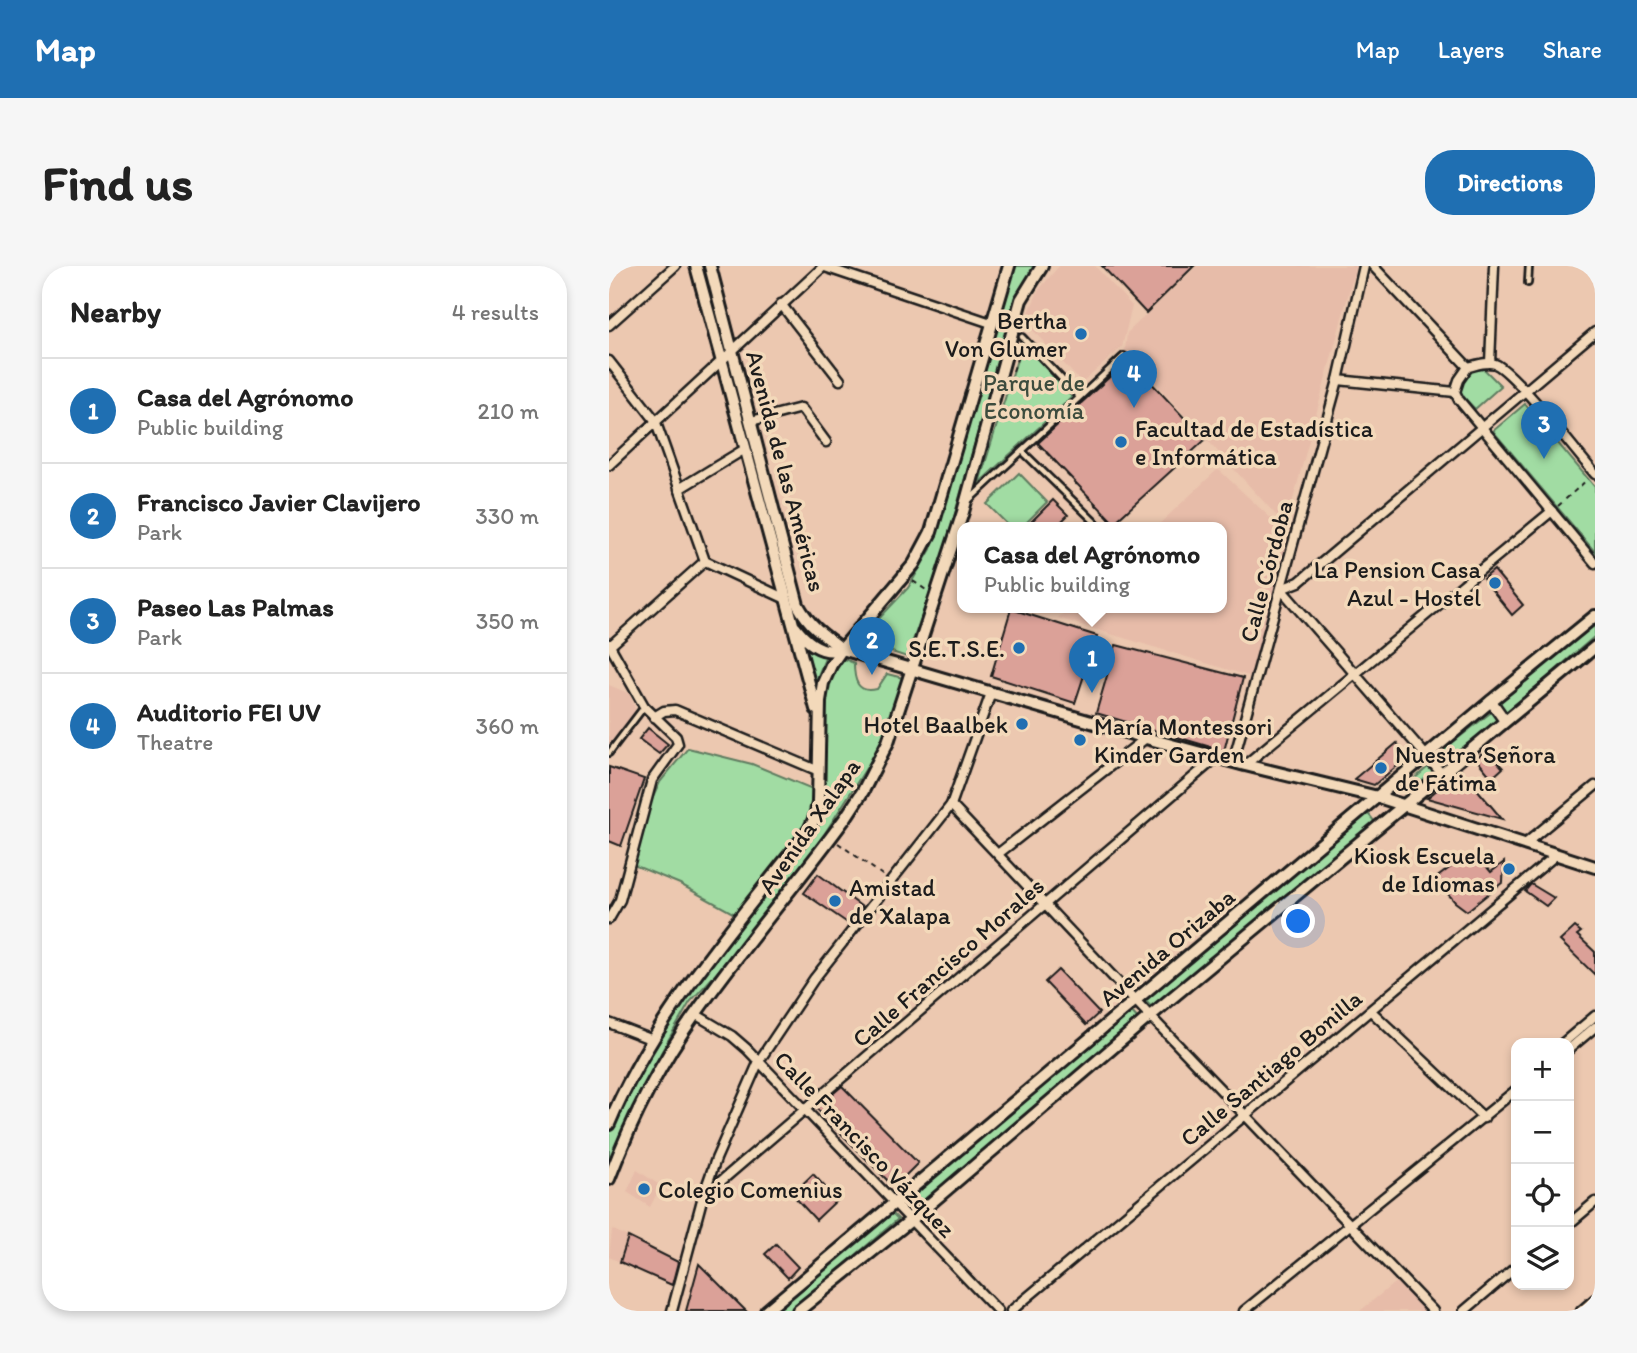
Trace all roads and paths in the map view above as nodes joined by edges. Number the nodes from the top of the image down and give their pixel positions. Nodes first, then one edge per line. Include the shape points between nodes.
1 (675, 266) edge
2 (696, 266) edge
3 (710, 266) edge
4 (823, 266) edge
5 (1009, 266) edge
6 (1042, 266) edge
7 (1364, 266) edge
8 (1373, 266) edge
9 (1494, 266) edge
10 (1529, 266) edge
11 (1528, 282) dead end
12 (781, 304) junction
13 (991, 323) junction
14 (609, 325) edge
15 (1595, 332) edge
16 (1022, 340) joint
17 (733, 351) junction
18 (1124, 356) dead end
19 (609, 361) edge
20 (722, 361) junction
21 (1490, 363) junction
22 (1468, 367) junction
23 (840, 380) dead end
24 (1338, 380) junction
25 (1010, 381) dead end
26 (1455, 392) junction
27 (1526, 392) junction
28 (1079, 397) junction
29 (655, 420) junction
30 (751, 421) junction
31 (1483, 428) junction
32 (826, 442) dead end
33 (1037, 443) dead end
34 (745, 449) junction
35 (1022, 451) junction
36 (609, 465) edge
37 (1595, 474) edge
38 (679, 489) junction
39 (965, 504) junction
40 (1552, 511) junction
41 (959, 522) edge
42 (1095, 522) edge
43 (1112, 522) edge
44 (957, 529) edge
45 (705, 561) junction
46 (1595, 563) edge
47 (905, 576) junction
48 (1281, 589) junction
49 (936, 596) junction
50 (786, 599) junction
51 (1595, 616) edge
52 (791, 622) junction
53 (609, 645) edge
54 (1595, 647) edge
55 (842, 649) junction
56 (912, 671) junction
57 (1356, 673) junction
58 (991, 693) junction
59 (1491, 701) junction
60 (644, 706) junction
61 (654, 717) junction
62 (1505, 720) junction
63 (820, 723) junction
64 (1146, 738) junction
65 (609, 753) edge
66 (1427, 756) junction
67 (1217, 757) junction
68 (1233, 762) junction
69 (1245, 765) junction
70 (819, 771) junction
71 (1441, 774) junction
72 (1595, 786) edge
73 (1378, 797) junction
74 (951, 805) junction
75 (1405, 806) junction
76 (831, 838) junction
77 (1525, 844) junction
78 (999, 853) junction
79 (1556, 855) junction
80 (1595, 867) edge
81 (891, 882) junction
82 (1045, 904) junction
83 (609, 919) edge
84 (1135, 1000) junction
85 (1371, 1011) junction
86 (695, 1014) junction
87 (1150, 1016) junction
88 (1595, 1016) edge
89 (609, 1023) edge
90 (1595, 1027) edge
91 (1569, 1038) edge
92 (653, 1040) junction
93 (1574, 1045) edge
94 (759, 1061) junction
95 (1511, 1094) edge
96 (805, 1111) junction
97 (1245, 1115) junction
98 (1484, 1118) junction
99 (609, 1124) edge
100 (609, 1179) edge
101 (703, 1196) junction
102 (1595, 1202) edge
103 (896, 1203) junction
104 (911, 1220) junction
105 (1574, 1220) edge
106 (1350, 1223) junction
107 (1511, 1271) edge
108 (1595, 1299) edge
109 (672, 1311) edge
110 (766, 1311) edge
111 (798, 1311) edge
112 (998, 1311) edge
113 (1011, 1311) edge
114 (1244, 1311) edge
115 (1433, 1311) edge
116 (1464, 1311) edge
117 (1581, 1311) edge

1 - 14 street
2 - 20 main road, Avenida de las Américas
3 - 17 main road, Avenida de las Américas
4 - 12 street
4 - 13 street
5 - 13 main road, Avenida Xalapa
6 - 39 main road, Avenida Xalapa via 1021,300
7 - 24 street, Calle Córdoba
8 - 22 street
9 - 21 street
10 - 11 lane
12 - 17 street
12 - 23 street
13 - 47 main road, Avenida Xalapa via 931,532
15 - 27 street
16 - 25 path
16 - 28 lane
17 - 20 street
17 - 30 main road, Avenida de las Américas
18 - 28 lane
19 - 29 street
20 - 29 street
20 - 34 main road, Avenida de las Américas
21 - 22 street
21 - 27 street via 1499,365
22 - 26 street
24 - 26 street
24 - 48 street, Calle Córdoba
26 - 31 street
27 - 31 street
27 - 37 street
28 - 35 lane
29 - 36 street
29 - 38 street
30 - 32 street via 801,408
30 - 55 main road, Avenida de las Américas via 798,605 814,629
31 - 40 street
31 - 48 street via 1299,582
33 - 43 path
34 - 38 street
34 - 50 main road, Avenida de las Américas
35 - 39 lane
35 - 42 lane
37 - 40 path
38 - 45 street
39 - 41 main road, Avenida Xalapa
40 - 46 street
40 - 57 street
44 - 49 main road, Avenida Xalapa
45 - 50 street
45 - 53 street
47 - 49 path
47 - 55 main road, Avenida Xalapa
48 - 57 street
48 - 68 street, Calle Córdoba
49 - 56 main road, Avenida Xalapa
50 - 52 main road, Avenida de las Américas
51 - 59 main road, Avenida Orizaba
52 - 55 main road, Avenida de las Américas via 821,650
52 - 63 main road, Avenida de las Américas
53 - 60 street
54 - 62 main road, Avenida Orizaba
55 - 56 main road
55 - 63 main road, Avenida Xalapa via 823,682
56 - 58 main road
56 - 76 main road, Avenida Xalapa via 884,750 863,792
57 - 66 street
57 - 69 street
58 - 64 main road
58 - 74 street
59 - 62 street
59 - 66 main road, Avenida Orizaba
60 - 61 street
60 - 65 lane
61 - 70 street via 675,710
61 - 83 street via 678,744 652,780 620,900
62 - 71 main road, Avenida Orizaba
63 - 70 main road, Avenida Xalapa
64 - 67 main road
64 - 78 street
66 - 71 street
66 - 73 main road, Avenida Orizaba
67 - 68 main road
67 - 82 street, Calle Francisco Morales
68 - 69 main road
69 - 73 main road
70 - 92 main road, Avenida Xalapa via 818,803 809,830 676,1003
71 - 75 main road, Avenida Orizaba
72 - 77 street
73 - 75 main road
73 - 84 main road, Avenida Orizaba
74 - 78 street
74 - 81 street
75 - 77 main road
75 - 87 main road, Avenida Orizaba
76 - 81 path
76 - 86 main road, Avenida Xalapa
77 - 79 main road
78 - 82 street
79 - 80 main road
79 - 85 street, Calle Santiago Bonilla
81 - 94 street via 814,979
82 - 84 street
82 - 96 street, Calle Francisco Morales
84 - 87 street
84 - 103 main road, Avenida Orizaba
85 - 97 street, Calle Santiago Bonilla
85 - 98 street
86 - 94 street, Calle Francisco Vázquez via 732,1036
86 - 100 main road, Avenida Xalapa via 632,1122
87 - 97 street
87 - 104 main road, Avenida Orizaba
88 - 91 street
89 - 92 street
90 - 93 street
92 - 99 main road, Avenida Xalapa
94 - 96 street, Calle Francisco Vázquez
94 - 101 street
95 - 98 street
96 - 101 street, Calle Francisco Morales
96 - 103 street, Calle Francisco Vázquez
97 - 106 street
97 - 113 street, Calle Santiago Bonilla
98 - 106 street
101 - 109 street
102 - 105 street
103 - 104 street, Calle Francisco Vázquez
103 - 110 main road, Avenida Orizaba
104 - 111 main road, Avenida Orizaba
104 - 112 street, Calle Francisco Vázquez
106 - 114 street
106 - 115 street
107 - 116 street
108 - 117 street

